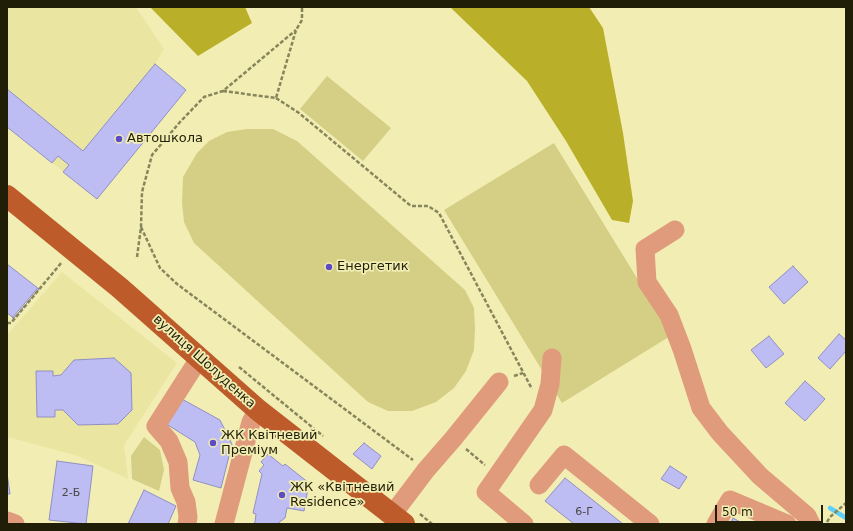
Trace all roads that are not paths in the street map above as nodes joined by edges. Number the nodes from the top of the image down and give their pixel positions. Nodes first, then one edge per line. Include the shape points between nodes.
1 (7, 196) edge
2 (675, 230) dead end
3 (200, 357) junction
4 (552, 358) dead end
5 (499, 382) dead end
6 (258, 410) junction
7 (539, 485) dead end
8 (400, 513) edge
9 (7, 521) edge
10 (15, 524) edge
11 (187, 524) edge
12 (224, 524) edge
13 (524, 524) edge
14 (650, 524) edge
15 (716, 524) edge
16 (787, 524) edge
17 (811, 524) edge

1 - 3 main road, вулиця Шолуденка
2 - 17 street via 646,249 648,282 669,315 701,408 720,433 760,476 807,516
3 - 6 main road, вулиця Шолуденка
3 - 11 street via 156,426 169,441 178,462 180,488 186,502
4 - 13 street via 550,384 543,410 486,492
5 - 8 street via 426,470
6 - 8 main road, вулиця Шолуденка
6 - 12 street via 251,422
7 - 14 street via 564,455
9 - 10 street
15 - 16 street via 730,500

